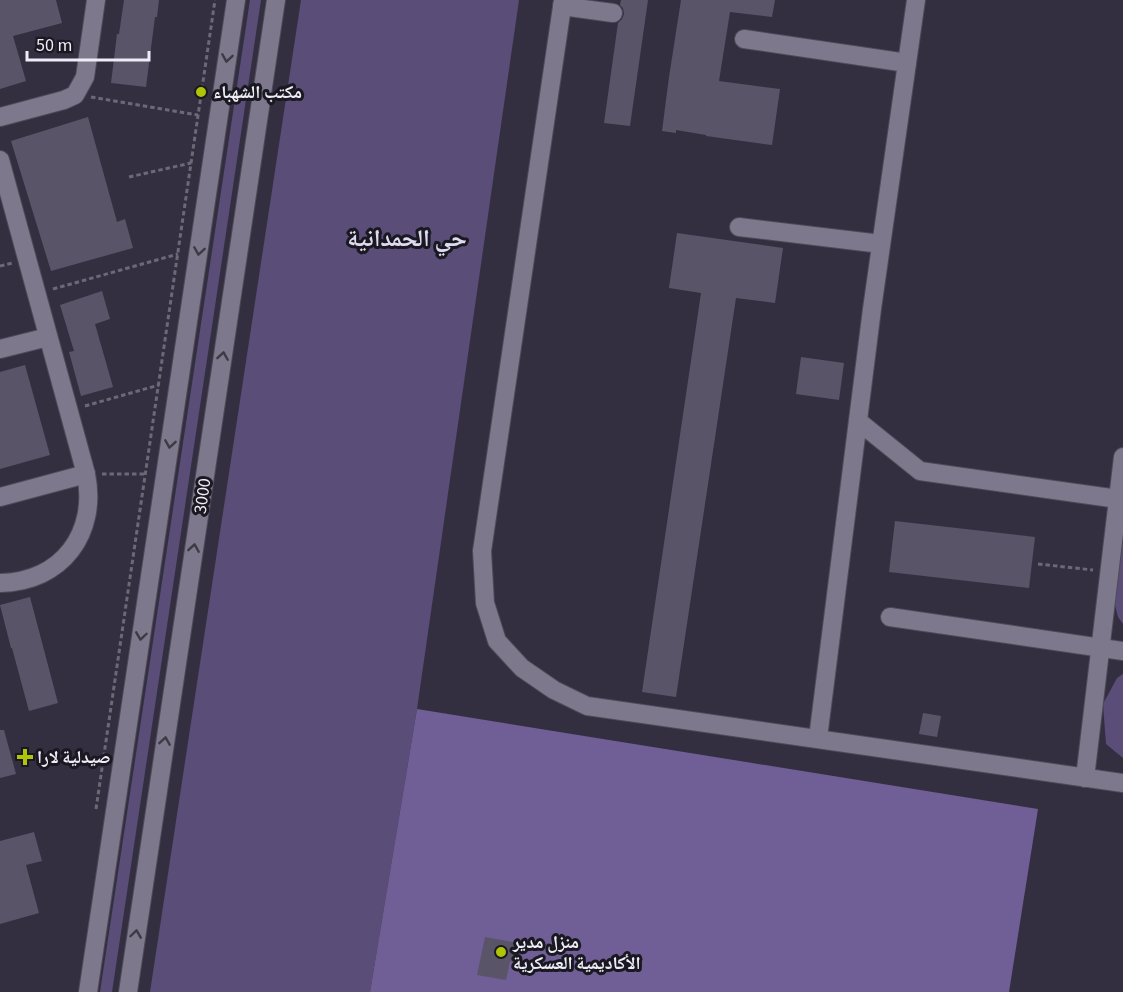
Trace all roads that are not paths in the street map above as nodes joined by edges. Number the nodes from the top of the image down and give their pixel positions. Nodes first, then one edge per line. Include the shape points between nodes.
1 (96, 0) edge
2 (236, 0) edge
3 (276, 0) edge
4 (916, 0) edge
5 (562, 3) edge
6 (613, 13) dead end
7 (744, 39) dead end
8 (907, 63) junction
9 (0, 117) edge
10 (0, 160) edge
11 (739, 227) dead end
12 (881, 244) junction
13 (48, 337) junction
14 (0, 349) edge
15 (858, 421) junction
16 (1123, 457) edge
17 (86, 474) junction
18 (0, 497) edge
19 (1118, 499) junction
20 (0, 583) edge
21 (890, 617) dead end
22 (1100, 649) junction
23 (1123, 651) edge
24 (818, 738) junction
25 (1085, 778) junction
26 (1123, 783) edge
27 (88, 992) edge
28 (128, 992) edge

1 - 9 street via 85,77 75,95
2 -> 27 street
28 -> 3 street, 3000
4 - 8 street
5 - 6 street
5 - 24 street via 482,551 485,603 497,641 522,668 587,706
7 - 8 street
8 - 12 street
10 - 13 street
11 - 12 street
12 - 15 street
13 - 14 street
13 - 17 street
15 - 19 street via 920,471
15 - 24 street
16 - 19 street
17 - 18 street
17 - 20 street via 88,515 70,552 38,576
19 - 22 street
21 - 22 street
22 - 23 street
22 - 25 street
24 - 25 street
25 - 26 street

